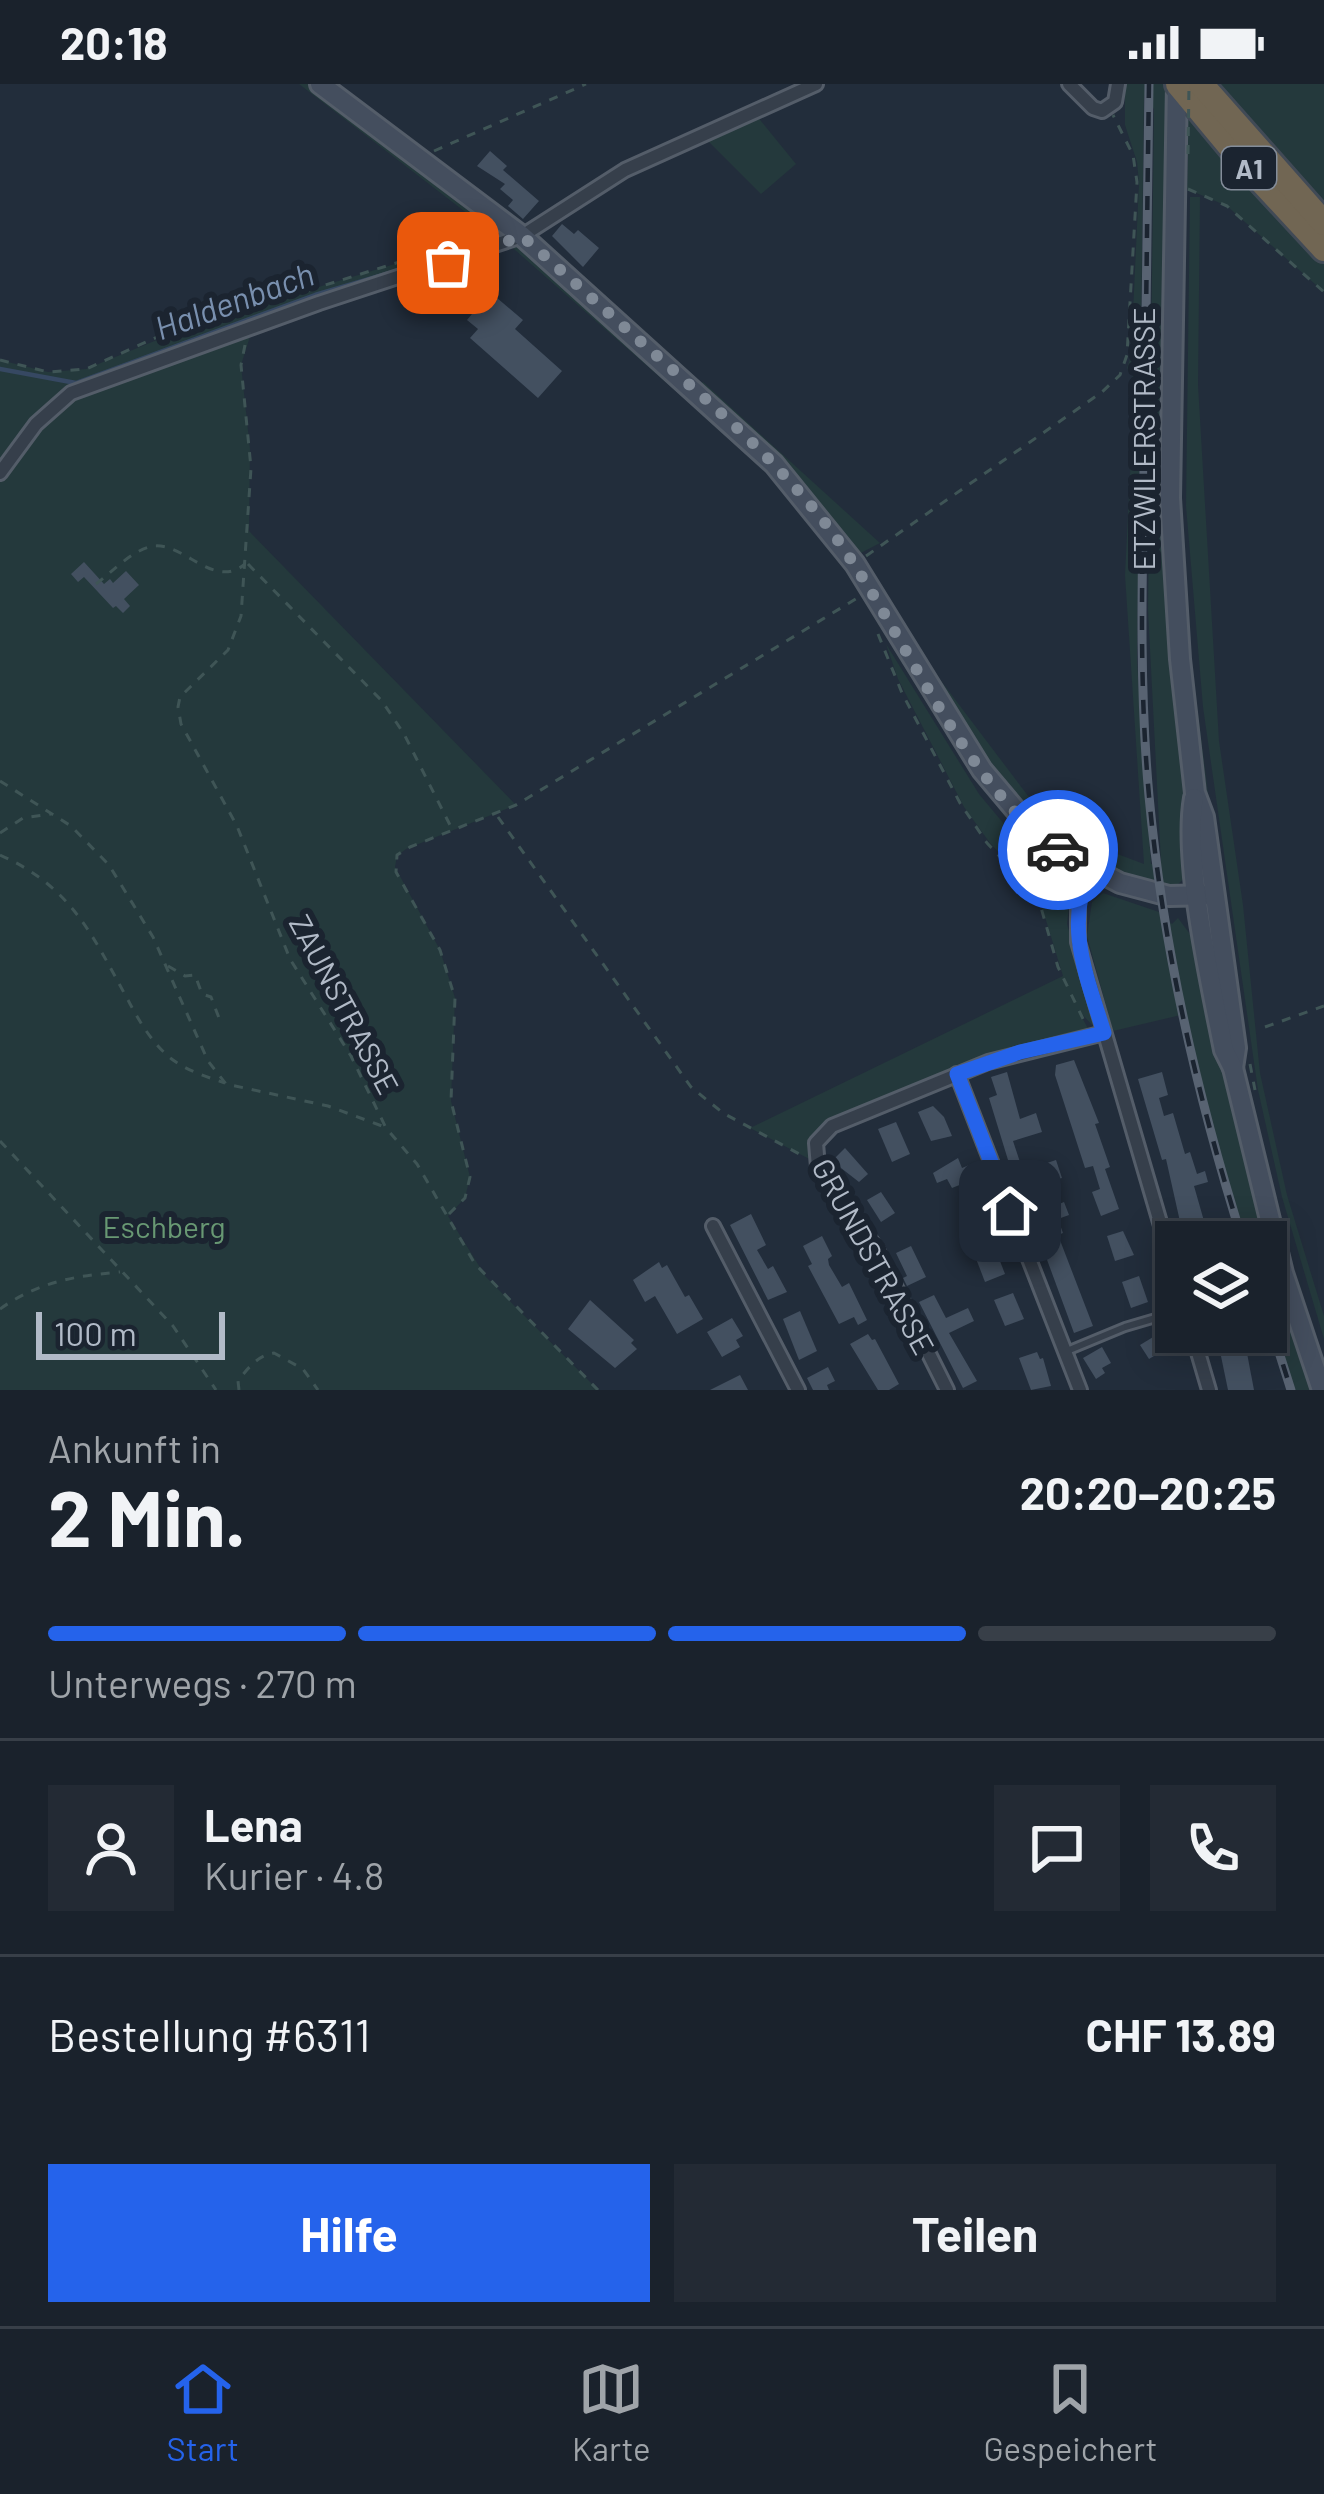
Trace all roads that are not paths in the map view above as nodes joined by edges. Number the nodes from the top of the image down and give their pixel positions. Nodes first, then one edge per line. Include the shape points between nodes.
1 (320, 84) edge
2 (816, 84) edge
3 (1069, 84) edge
4 (1118, 84) edge
5 (1178, 84) edge
6 (1201, 84) edge
7 (1324, 223) edge
8 (522, 236) junction
9 (1324, 249) edge
10 (0, 473) edge
11 (1090, 869) junction
12 (1206, 896) junction
13 (1098, 1034) junction
14 (957, 1074) junction
15 (1158, 1221) edge
16 (713, 1226) dead end
17 (1155, 1318) edge
18 (1066, 1352) junction
19 (1198, 1353) edge
20 (798, 1390) edge
21 (947, 1390) edge
22 (1080, 1390) edge
23 (1209, 1390) edge
24 (1322, 1390) edge

1 - 8 main road
2 - 8 street via 626,170
3 - 4 street via 1093,108 1110,109
5 - 9 highway, A1
5 - 12 main road, ETZWILERSTRASSE via 1169,498
6 - 7 highway, A1
8 - 10 street via 71,393
8 - 11 main road via 764,453 811,505 993,785 1041,837
11 - 12 main road via 1153,892
11 - 13 street via 1076,935
12 - 24 main road, ETZWILERSTRASSE via 1283,1273
13 - 14 street, GRUNDSTRASSE
13 - 15 street
14 - 18 street
14 - 21 street, GRUNDSTRASSE via 832,1126 816,1143 815,1162 876,1248
16 - 20 street
17 - 18 lane
18 - 22 street
19 - 23 street

